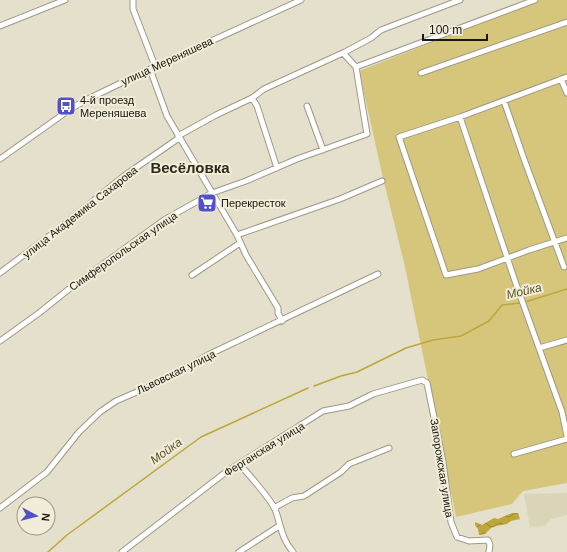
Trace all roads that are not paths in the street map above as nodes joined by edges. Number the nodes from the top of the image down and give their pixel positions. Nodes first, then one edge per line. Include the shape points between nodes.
1 (65, 0) edge
2 (133, 0) edge
3 (301, 0) edge
4 (460, 0) edge
5 (535, 0) edge
6 (567, 22) edge
7 (0, 26) edge
8 (344, 52) junction
9 (356, 67) junction
10 (152, 68) junction
11 (420, 73) dead end
12 (567, 77) edge
13 (561, 79) junction
14 (567, 93) edge
15 (252, 98) junction
16 (504, 101) junction
17 (307, 106) dead end
18 (460, 117) junction
19 (178, 137) junction
20 (323, 150) junction
21 (0, 159) edge
22 (278, 168) junction
23 (382, 181) dead end
24 (212, 193) junction
25 (237, 235) junction
26 (567, 238) edge
27 (555, 242) junction
28 (240, 243) junction
29 (508, 258) junction
30 (564, 267) dead end
31 (0, 273) edge
32 (378, 274) dead end
33 (192, 275) dead end
34 (282, 321) junction
35 (567, 340) edge
36 (0, 341) edge
37 (539, 348) junction
38 (424, 380) joint
39 (567, 438) edge
40 (389, 448) dead end
41 (514, 454) dead end
42 (239, 464) junction
43 (0, 508) edge
44 (274, 508) junction
45 (279, 526) junction
46 (122, 552) edge
47 (239, 552) edge
48 (293, 552) edge
49 (489, 552) edge

1 - 7 street
2 - 10 street via 133,9
3 - 10 street, улица Мереняшева
4 - 8 street, улица Академика Сахарова via 381,30
5 - 9 street
6 - 11 street
8 - 9 street
8 - 15 street, улица Академика Сахарова via 264,88
9 - 20 street, Симферопольская улица via 368,134
10 - 19 street via 167,116
10 - 21 street, улица Мереняшева via 72,108
12 - 13 street
13 - 14 street
13 - 16 street
15 - 19 street, улица Академика Сахарова
15 - 22 street
16 - 18 street
16 - 27 street
17 - 20 street
18 - 29 street
18 - 29 street via 399,137 446,275 478,269
19 - 24 street
19 - 31 street, улица Академика Сахарова
20 - 22 street, Симферопольская улица
22 - 24 street, Симферопольская улица
23 - 25 street via 340,199
24 - 25 street
24 - 36 street, Симферопольская улица via 164,220
25 - 28 street
26 - 27 street
27 - 29 street
27 - 30 street
28 - 33 street
28 - 34 street via 278,308
29 - 37 street
32 - 34 street, Львовская улица
34 - 43 street, Львовская улица via 116,401 79,432 47,472
35 - 37 street
37 - 39 street via 562,412
38 - 42 street, Ферганская улица via 373,394 348,406 323,411
38 - 49 street, Запорожская улица via 427,383 443,462 450,522 457,537 470,541 488,540
39 - 41 street
40 - 44 street via 349,464 342,472 304,496 292,498
42 - 44 street
42 - 46 street, Ферганская улица
44 - 45 street
45 - 47 street
45 - 48 street

